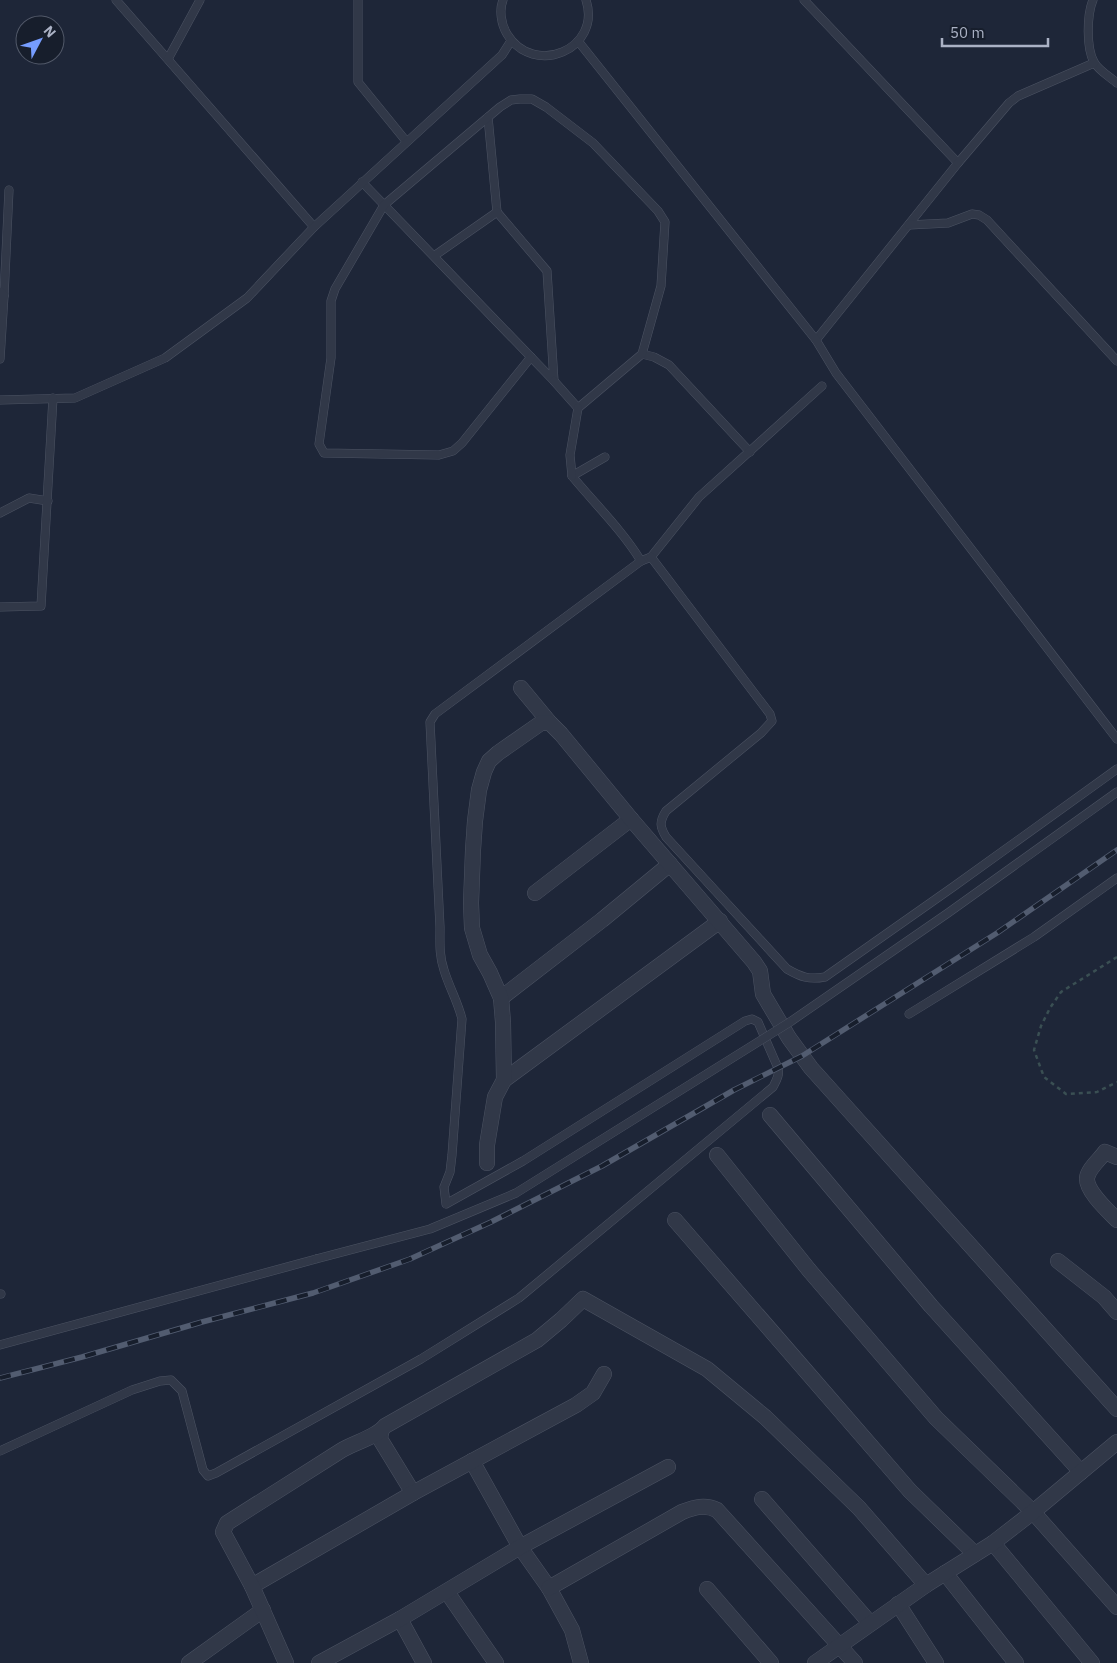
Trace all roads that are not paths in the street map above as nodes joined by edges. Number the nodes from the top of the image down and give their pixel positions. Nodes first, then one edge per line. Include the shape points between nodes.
1 (116, 0) edge
2 (200, 0) edge
3 (358, 0) edge
4 (503, 0) edge
5 (586, 0) edge
6 (804, 0) edge
7 (1094, 0) edge
8 (511, 41) junction
9 (578, 41) junction
10 (168, 59) junction
11 (1094, 63) junction
12 (1117, 84) edge
13 (488, 117) junction
14 (406, 141) junction
15 (958, 163) junction
16 (362, 182) junction
17 (9, 190) dead end
18 (384, 204) junction
19 (497, 212) junction
20 (909, 225) junction
21 (314, 227) junction
22 (434, 256) junction
23 (2, 293) edge
24 (816, 340) junction
25 (642, 354) junction
26 (531, 357) junction
27 (0, 359) edge
28 (1117, 361) edge
29 (554, 381) junction
30 (822, 386) dead end
31 (53, 398) junction
32 (0, 400) edge
33 (578, 408) junction
34 (750, 452) junction
35 (605, 456) dead end
36 (572, 476) junction
37 (48, 501) junction
38 (0, 513) edge
39 (650, 557) junction
40 (641, 561) junction
41 (0, 607) edge
42 (521, 688) dead end
43 (550, 723) junction
44 (1117, 739) edge
45 (1117, 769) edge
46 (1117, 792) edge
47 (632, 819) junction
48 (670, 864) junction
49 (1117, 878) edge
50 (536, 893) dead end
51 (720, 922) junction
52 (501, 998) junction
53 (909, 1014) dead end
54 (504, 1080) junction
55 (770, 1115) dead end
56 (717, 1155) dead end
57 (1117, 1158) edge
58 (486, 1163) dead end
59 (675, 1220) dead end
60 (1117, 1220) edge
61 (1058, 1261) dead end
62 (1117, 1312) edge
63 (0, 1345) edge
64 (604, 1374) dead end
65 (1117, 1409) edge
66 (380, 1432) junction
67 (1117, 1442) edge
68 (0, 1451) edge
69 (472, 1461) junction
70 (668, 1466) dead end
71 (1081, 1472) junction
72 (413, 1493) junction
73 (762, 1499) dead end
74 (1033, 1512) junction
75 (993, 1543) junction
76 (520, 1547) junction
77 (975, 1554) junction
78 (945, 1573) junction
79 (926, 1585) junction
80 (252, 1586) junction
81 (549, 1588) junction
82 (706, 1589) dead end
83 (447, 1592) junction
84 (1115, 1601) edge
85 (898, 1604) junction
86 (263, 1610) junction
87 (400, 1619) junction
88 (870, 1624) junction
89 (840, 1645) junction
90 (189, 1663) edge
91 (286, 1663) edge
92 (318, 1663) edge
93 (424, 1663) edge
94 (496, 1663) edge
95 (582, 1663) edge
96 (771, 1663) edge
97 (815, 1663) edge
98 (855, 1663) edge
99 (936, 1663) edge
100 (1016, 1663) edge
101 (1092, 1663) edge

1 - 10 lane
2 - 10 lane
3 - 14 lane via 358,82
4 - 8 lane via 501,17
5 - 9 lane via 588,18
6 - 15 lane
7 - 11 lane via 1088,28
8 - 9 lane via 537,56 552,56 566,51
8 - 14 lane via 502,54
9 - 24 lane
10 - 21 lane
11 - 12 lane
11 - 15 lane via 1008,103
13 - 18 lane
13 - 19 lane
13 - 25 lane via 511,100 539,103 593,143 658,211 665,222 661,286
14 - 16 lane
15 - 20 lane
16 - 18 lane
16 - 21 lane
17 - 23 lane
18 - 22 lane
18 - 26 lane via 331,301 332,358 318,444 324,453 439,455 453,450
19 - 22 lane
19 - 29 lane via 547,271
20 - 24 lane
20 - 28 lane via 948,223 972,214 987,220
21 - 31 lane via 247,298 165,358 75,398
22 - 26 lane
23 - 27 lane
24 - 44 lane via 836,373
25 - 33 lane
25 - 34 lane via 669,365
26 - 29 lane
29 - 33 lane
30 - 34 lane
31 - 32 lane
31 - 37 lane
33 - 36 lane via 570,454
34 - 39 lane via 699,497
35 - 36 lane
36 - 40 lane via 628,540
37 - 38 lane via 29,498
37 - 41 lane via 41,606
39 - 40 lane
39 - 45 lane via 770,714 772,721 666,811 660,819 660,827 787,969 803,978 825,977
40 - 68 lane via 435,714 430,722 440,956 462,1019 452,1155 444,1187 446,1204 523,1161 752,1019 758,1022 779,1071 773,1087 519,1298 421,1359 208,1476 203,1470 182,1391 171,1380 132,1390
42 - 43 street
43 - 47 street
43 - 52 street via 541,723 498,752 489,761 479,790 473,850 472,928 480,956
46 - 63 lane, bridge via 790,1022 516,1193 430,1229
47 - 48 street
47 - 50 street
48 - 51 street
48 - 52 street
49 - 53 lane via 1034,937
51 - 54 street
51 - 65 street via 760,971 763,994 811,1068
52 - 54 street
54 - 58 street via 495,1097
55 - 71 street via 931,1306
56 - 74 street via 809,1270 936,1418
57 - 60 street via 1106,1152 1087,1178 1089,1188
59 - 77 street via 910,1491
61 - 62 street via 1104,1297
64 - 69 street via 593,1393 576,1405
66 - 72 street via 380,1439
66 - 79 street via 385,1426 537,1340 583,1299 707,1369 765,1417 859,1508
66 - 80 street via 342,1450 226,1523 223,1532
67 - 71 street
69 - 72 street
69 - 76 street
70 - 76 street
71 - 74 street
72 - 80 street
73 - 88 street
74 - 75 street
74 - 84 street
75 - 77 street
75 - 101 street
76 - 81 street
76 - 83 street
77 - 78 street
78 - 79 street
78 - 100 street
79 - 85 street
80 - 86 street
81 - 89 street via 682,1512 708,1506 717,1510
81 - 95 street via 572,1630
82 - 96 street
83 - 87 street
83 - 94 street
85 - 88 street
85 - 99 street
86 - 90 street
86 - 91 street
87 - 92 street
87 - 93 street
88 - 89 street
89 - 97 street
89 - 98 street

